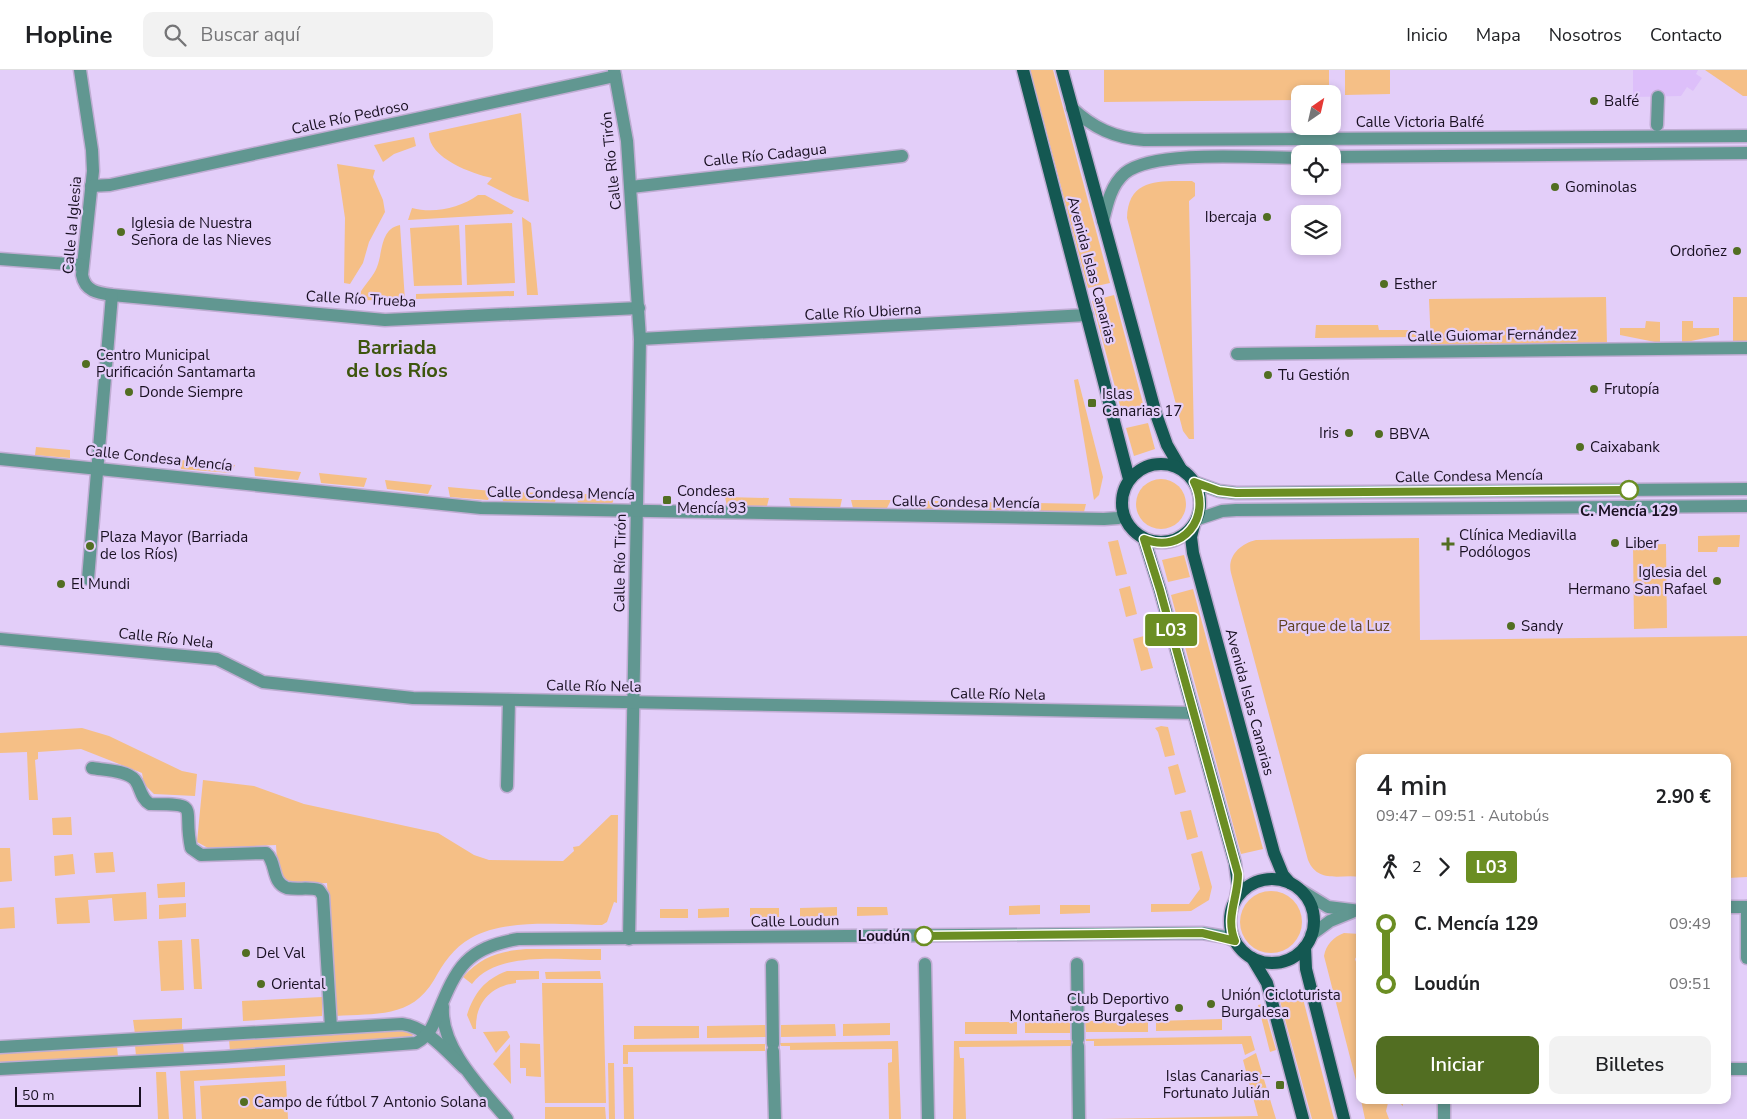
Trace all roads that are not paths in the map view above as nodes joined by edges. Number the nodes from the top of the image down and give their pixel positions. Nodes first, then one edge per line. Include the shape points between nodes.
1 (80, 70) edge
2 (1023, 70) edge
3 (1062, 70) edge
4 (615, 73) edge
5 (1658, 97) dead end
6 (1072, 108) junction
7 (1657, 125) dead end
8 (1747, 136) edge
9 (1747, 154) edge
10 (902, 156) dead end
11 (1341, 157) edge
12 (1291, 158) edge
13 (91, 186) junction
14 (631, 187) junction
15 (1103, 221) junction
16 (0, 259) edge
17 (82, 265) junction
18 (112, 295) junction
19 (639, 308) junction
20 (1087, 315) junction
21 (640, 339) junction
22 (1747, 348) edge
23 (1236, 354) dead end
24 (0, 459) edge
25 (96, 468) junction
26 (1181, 469) junction
27 (1129, 479) junction
28 (1194, 482) junction
29 (1747, 489) edge
30 (1747, 506) edge
31 (637, 511) junction
32 (1123, 514) junction
33 (1196, 522) junction
34 (1144, 539) junction
35 (88, 579) dead end
36 (0, 639) edge
37 (509, 700) junction
38 (633, 703) junction
39 (1194, 713) junction
40 (92, 768) dead end
41 (507, 786) dead end
42 (1290, 883) junction
43 (1302, 891) junction
44 (1236, 898) junction
45 (1731, 907) edge
46 (1747, 907) edge
47 (1356, 911) edge
48 (1356, 912) edge
49 (1311, 935) junction
50 (629, 939) junction
51 (1235, 941) junction
52 (1305, 947) junction
53 (1252, 958) junction
54 (1747, 958) edge
55 (772, 964) dead end
56 (925, 964) dead end
57 (1077, 964) dead end
58 (443, 1000) junction
59 (331, 1028) junction
60 (224, 1034) junction
61 (427, 1035) junction
62 (126, 1040) junction
63 (0, 1047) edge
64 (225, 1057) junction
65 (127, 1061) junction
66 (464, 1068) junction
67 (0, 1069) edge
68 (1731, 1069) edge
69 (1747, 1069) edge
70 (1444, 1104) edge
71 (507, 1119) edge
72 (775, 1119) edge
73 (928, 1119) edge
74 (1079, 1119) edge
75 (1303, 1119) edge
76 (1344, 1119) edge
77 (1444, 1119) edge

1 - 13 street, Calle la Iglesia via 92,150
2 - 20 main road, Avenida Islas Canarias
3 - 6 main road, Avenida Islas Canarias
4 - 13 street, Calle Río Pedroso via 110,185
4 - 14 street, Calle Río Tirón
5 - 7 street
6 - 8 street, Calle Victoria Balfé via 1085,120 1115,136 1144,140
6 - 15 main road, Avenida Islas Canarias
9 - 11 street
10 - 14 street, Calle Río Cadagua
12 - 15 street via 1179,158 1145,163 1125,173 1114,187
13 - 17 street, Calle la Iglesia
14 - 19 street, Calle Río Tirón
15 - 26 main road, Avenida Islas Canarias via 1156,414 1167,445
16 - 17 street
17 - 18 street, Calle la Iglesia via 86,286 98,293
18 - 19 street, Calle Río Trueba via 385,320
18 - 25 street
19 - 21 street, Calle Río Tirón
20 - 21 street, Calle Río Ubierna
20 - 27 main road, Avenida Islas Canarias
21 - 31 street, Calle Río Tirón
22 - 23 street, Calle Guiomar Fernández
24 - 25 street, Calle Condesa Mencía
25 - 31 street, Calle Condesa Mencía via 481,508
25 - 35 street
26 - 27 main road via 1153,464
26 - 28 main road
27 - 32 main road via 1122,502
28 - 29 street, Calle Condesa Mencía via 1236,493
28 - 33 main road via 1200,498
30 - 33 street via 1236,510 1222,511
31 - 32 street, Calle Condesa Mencía via 1094,519 1118,518
31 - 38 street, Calle Río Tirón
32 - 34 main road via 1132,529
33 - 34 main road via 1185,535 1173,541 1158,543
33 - 42 main road, Avenida Islas Canarias via 1191,536 1193,553 1274,853
34 - 39 main road
36 - 37 street, Calle Río Nela via 217,658 262,682 413,698
37 - 38 street, Calle Río Nela
37 - 41 street
38 - 39 street, Calle Río Nela
38 - 50 street, Calle Río Tirón
39 - 44 main road via 1238,874
40 - 59 street via 129,776 150,804 185,806 189,812 191,848 196,853 266,853 271,857 279,883 286,887 319,890 323,896
42 - 43 main road
42 - 44 main road via 1270,878 1260,880
43 - 47 street via 1328,907
43 - 49 main road via 1311,907
44 - 51 main road via 1230,919
45 - 46 street
46 - 54 street
48 - 49 street via 1330,921
49 - 52 main road
50 - 51 street, Calle Loudun via 1202,933
50 - 58 street, Calle Loudun via 518,939 488,946 462,966
51 - 53 main road
52 - 53 main road via 1280,962 1262,962
52 - 76 main road via 1306,969
53 - 75 main road via 1266,984
55 - 72 street
56 - 73 street
57 - 74 street
58 - 61 street, Calle Loudun
58 - 66 street via 444,1025
59 - 60 street
59 - 61 street via 402,1024
60 - 62 street
60 - 64 street
61 - 64 street via 406,1045
61 - 66 street
62 - 63 street
62 - 65 street
64 - 65 street
65 - 67 street
66 - 71 street
68 - 69 street
70 - 77 street

